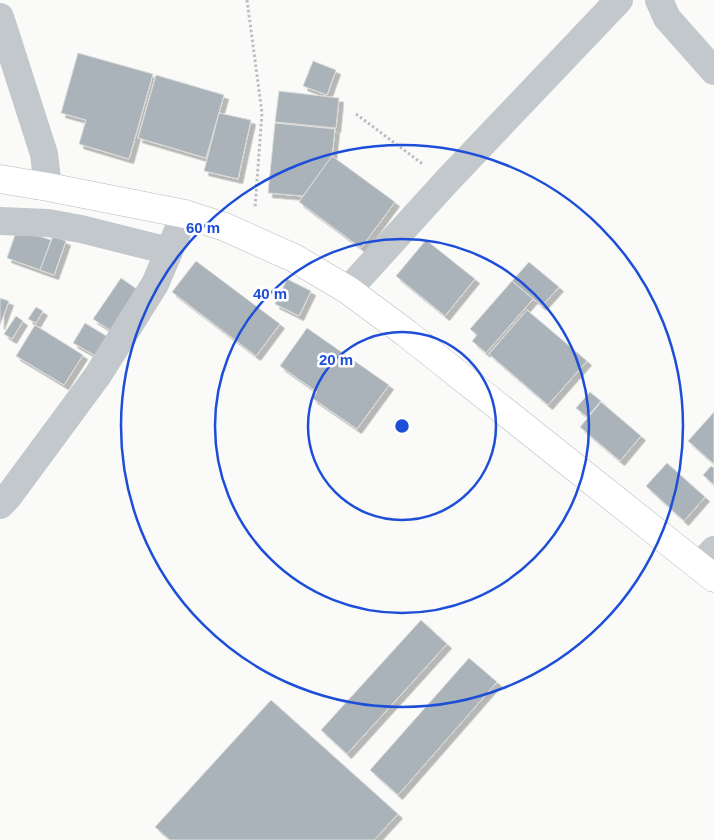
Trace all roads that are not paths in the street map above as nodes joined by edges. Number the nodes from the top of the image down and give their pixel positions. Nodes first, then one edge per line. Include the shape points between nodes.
1 (619, 0) edge
2 (659, 0) edge
3 (0, 17) edge
4 (714, 71) edge
5 (0, 179) edge
6 (48, 187) junction
7 (185, 214) junction
8 (0, 221) edge
9 (169, 251) junction
10 (348, 290) junction
11 (0, 505) edge
12 (709, 565) edge

1 - 10 street
2 - 4 street via 667,18
3 - 6 street via 44,154
5 - 6 main road
6 - 7 main road
7 - 9 street
7 - 10 main road via 225,227 294,258
8 - 9 street via 48,223
9 - 11 street via 155,284 98,375
10 - 12 main road

